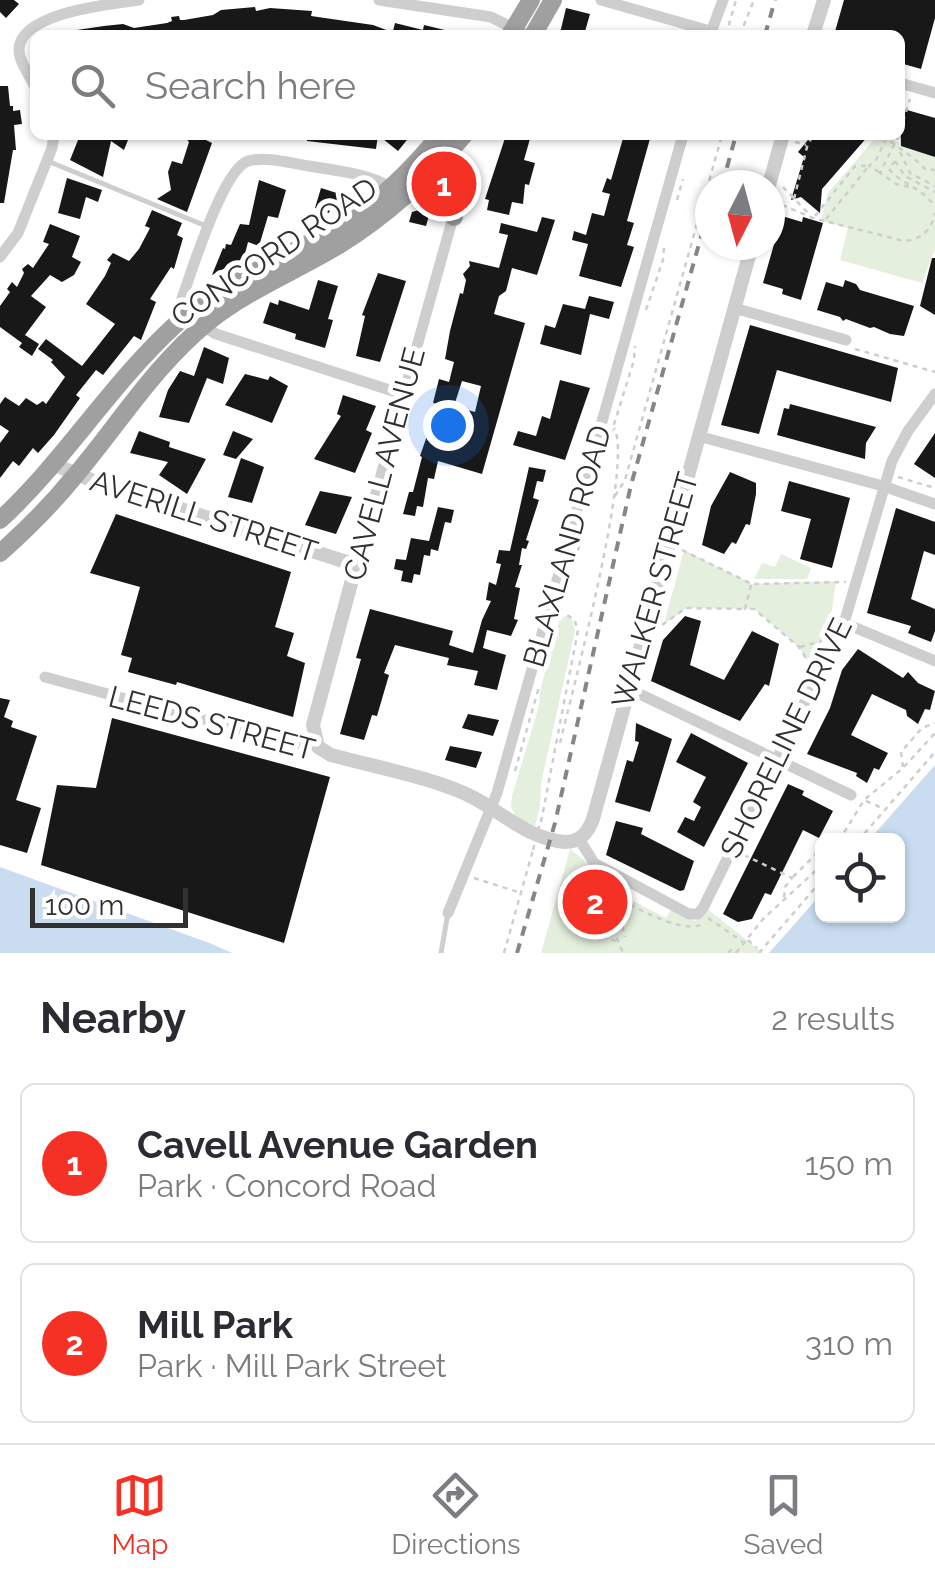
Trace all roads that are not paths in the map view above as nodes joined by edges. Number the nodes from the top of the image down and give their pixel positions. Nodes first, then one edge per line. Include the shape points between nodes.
1 (139, 0) edge
2 (379, 0) edge
3 (530, 0) edge
4 (553, 0) edge
5 (601, 0) edge
6 (723, 0) edge
7 (824, 0) edge
8 (32, 30) edge
9 (515, 30) edge
10 (522, 30) edge
11 (524, 30) edge
12 (700, 30) edge
13 (711, 30) edge
14 (815, 30) edge
15 (30, 31) edge
16 (30, 76) edge
17 (905, 84) edge
18 (935, 93) edge
19 (53, 140) edge
20 (435, 140) edge
21 (460, 140) edge
22 (682, 140) edge
23 (788, 140) edge
24 (47, 161) junction
25 (780, 170) edge
26 (462, 186) dead end
27 (392, 187) junction
28 (412, 193) junction
29 (454, 217) junction
30 (209, 228) junction
31 (0, 257) edge
32 (748, 260) edge
33 (182, 298) joint
34 (734, 308) junction
35 (181, 320) junction
36 (204, 326) junction
37 (846, 340) road end
38 (402, 394) junction
39 (935, 394) edge
40 (698, 436) junction
41 (53, 464) junction
42 (76, 475) junction
43 (886, 479) junction
44 (935, 504) edge
45 (0, 520) edge
46 (0, 553) edge
47 (356, 565) junction
48 (844, 623) junction
49 (935, 661) edge
50 (44, 677) dead end
51 (627, 688) junction
52 (316, 744) junction
53 (777, 760) junction
54 (851, 795) road end
55 (491, 810) junction
56 (579, 839) junction
57 (448, 912) joint
58 (441, 953) edge

1 - 8 street via 67,11
2 - 9 street via 491,17
3 - 10 highway
4 - 11 highway
5 - 12 street
6 - 13 street
7 - 14 street
15 - 16 street via 19,51
17 - 18 street
19 - 24 street
20 - 27 highway, CONCORD ROAD
21 - 28 highway, CONCORD ROAD
22 - 55 street, BLAXLAND ROAD
23 - 25 street
24 - 30 lane
24 - 31 street via 18,234
26 - 29 street, CAVELL AVENUE
27 - 30 street via 360,174 244,162 230,176
27 - 35 highway, CONCORD ROAD via 348,221
28 - 29 highway via 436,198
28 - 36 highway, CONCORD ROAD
29 - 38 street, CAVELL AVENUE
30 - 33 street
32 - 34 street, WALKER STREET
33 - 35 highway
34 - 37 street
34 - 40 street, WALKER STREET
35 - 41 highway, CONCORD ROAD
36 - 38 street
36 - 42 highway, CONCORD ROAD via 158,369
38 - 47 street, CAVELL AVENUE
39 - 43 street, SHORELINE DRIVE
40 - 43 street
40 - 51 street, WALKER STREET
41 - 42 street, AVERILL STREET
41 - 45 highway, CONCORD ROAD
42 - 46 highway, CONCORD ROAD
42 - 47 street, AVERILL STREET
43 - 44 street
43 - 48 street, SHORELINE DRIVE
47 - 52 street, CAVELL AVENUE via 313,725
48 - 49 street
48 - 53 street, SHORELINE DRIVE
50 - 52 street, LEEDS STREET via 289,743
51 - 53 street
51 - 56 street, WALKER STREET via 593,819
52 - 55 street, LEEDS STREET via 331,755 468,795
53 - 54 street
53 - 56 street, SHORELINE DRIVE via 707,917 678,909 592,861
55 - 56 street via 543,837
55 - 57 street, BLAXLAND ROAD
57 - 58 lane, BLAXLAND ROAD

